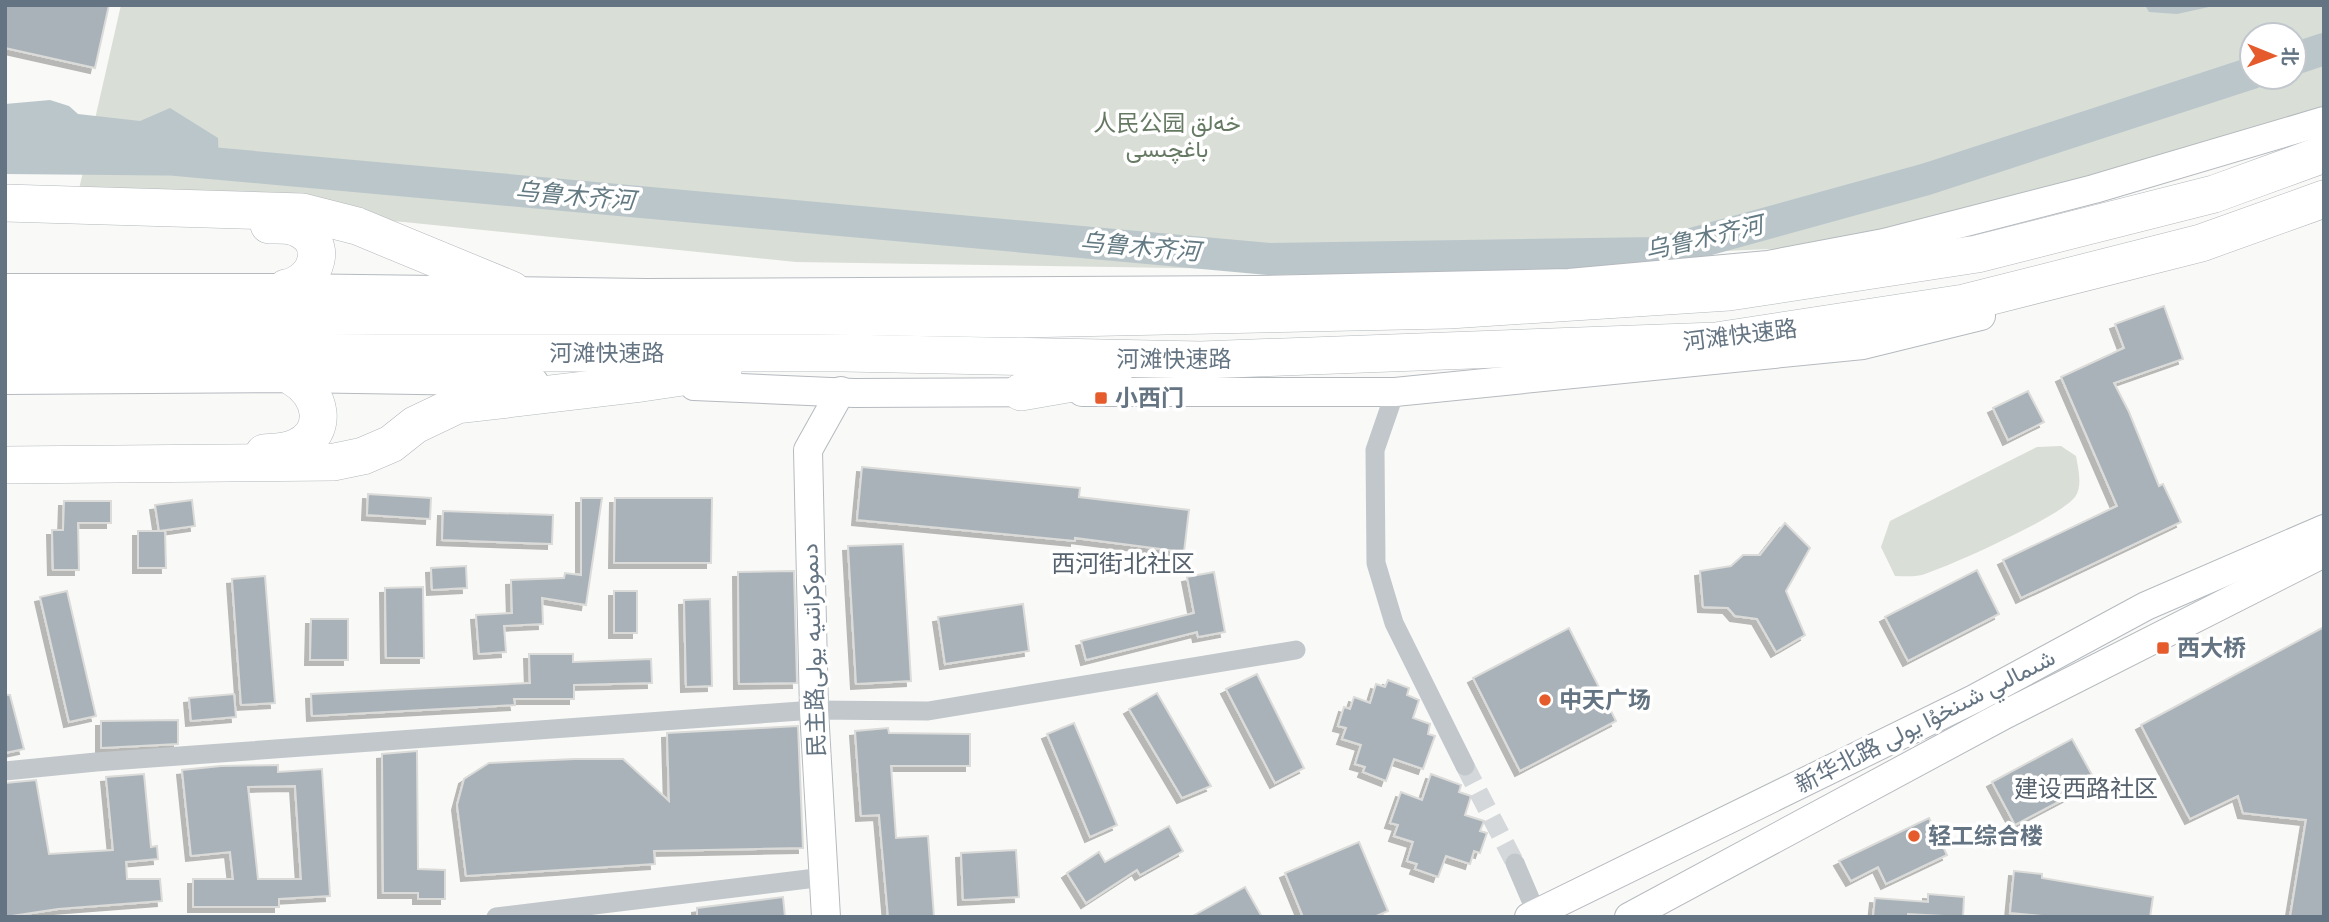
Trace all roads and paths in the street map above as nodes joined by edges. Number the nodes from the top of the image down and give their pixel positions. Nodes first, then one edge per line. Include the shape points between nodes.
1 (2324, 121) edge
2 (2324, 154) edge
3 (2324, 199) edge
4 (5, 203) edge
5 (2324, 217) edge
6 (5, 219) edge
7 (5, 288) edge
8 (286, 288) junction
9 (512, 290) junction
10 (646, 293) junction
11 (5, 316) edge
12 (818, 316) junction
13 (1581, 347) junction
14 (5, 349) edge
15 (844, 353) junction
16 (1723, 359) junction
17 (1200, 360) junction
18 (294, 378) junction
19 (5, 380) edge
20 (635, 384) junction
21 (841, 391) junction
22 (1395, 392) junction
23 (1021, 393) junction
24 (5, 455) edge
25 (5, 465) edge
26 (2324, 529) edge
27 (2324, 553) edge
28 (1296, 650) dead end
29 (814, 710) junction
30 (1465, 766) tunnel mouth
31 (5, 771) edge
32 (1515, 863) tunnel mouth
33 (824, 877) junction
34 (1535, 916) edge
35 (496, 917) edge
36 (826, 917) edge
37 (1629, 917) edge

1 - 10 street via 2068,196 1884,243 1768,265 1569,282 1257,290
2 - 12 highway, 河滩快速路 via 2214,194 1977,254 1730,292 1449,310 1021,319
3 - 13 highway, 河滩快速路 via 2201,243 1964,303 1716,341
4 - 9 highway via 302,212 357,226
5 - 16 street via 2207,260 1863,345
6 - 8 highway via 289,226 308,235 317,253 305,281
7 - 8 street
8 - 9 street
9 - 10 street
10 - 12 highway
11 - 12 highway, 河滩快速路
13 - 16 highway
13 - 17 highway, 河滩快速路
14 - 15 highway, 河滩快速路
15 - 17 highway, 河滩快速路
15 - 20 highway
16 - 22 street
17 - 23 highway
18 - 19 street
18 - 20 street
18 - 24 highway via 313,393 318,417 309,439 287,451
20 - 21 street
20 - 25 highway via 457,405 415,425 391,444 334,462
21 - 23 street
21 - 29 street, 民主路دىموكراتىيە يولى via 808,450
22 - 23 street
22 - 30 street via 1374,450 1376,563 1394,623
26 - 34 street, 新华北路 شىمالىي شىنخۇا يولى via 2146,606 1973,699
27 - 37 street, 新华北路 شىمالىي شىنخۇا يولى via 2006,714
28 - 29 street via 928,711
29 - 31 street
29 - 33 street, 民主路دىموكراتىيە يولى
32 - 34 street
33 - 35 street
33 - 36 street, 民主路دىموكراتىيە يولى

